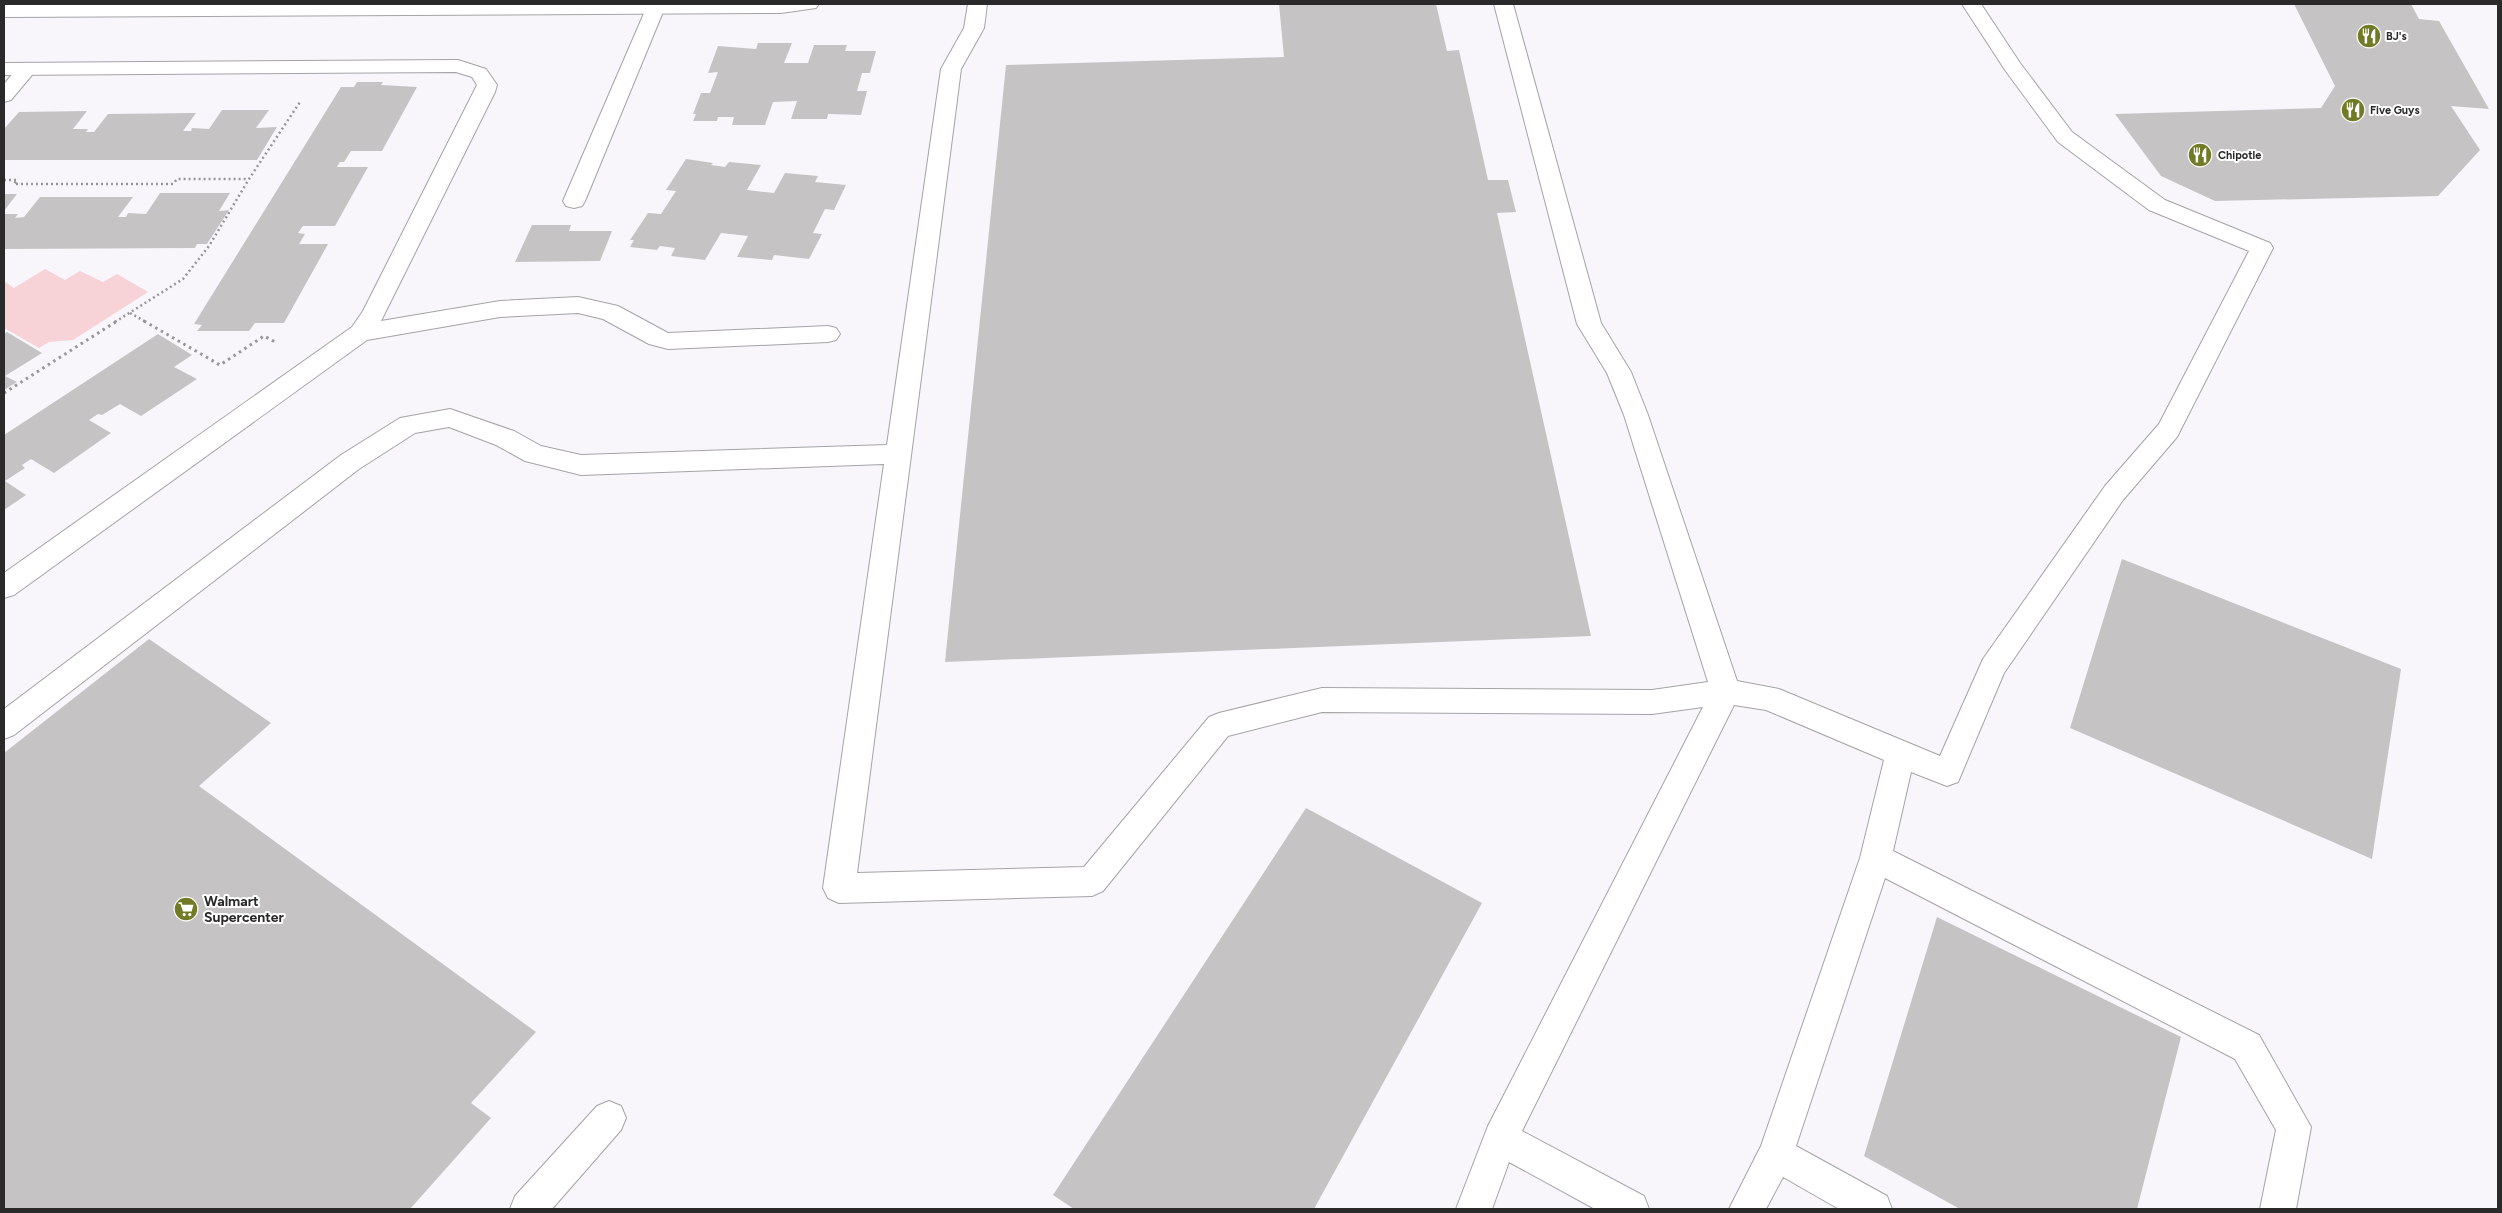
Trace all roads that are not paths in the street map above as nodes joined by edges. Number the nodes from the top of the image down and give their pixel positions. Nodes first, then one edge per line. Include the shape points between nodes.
1 (809, 4) edge
2 (977, 4) edge
3 (1503, 4) edge
4 (1972, 4) edge
5 (261, 7) edge
6 (655, 7) junction
7 (4, 11) edge
8 (4, 69) edge
9 (27, 69) junction
10 (4, 96) edge
11 (574, 201) dead end
12 (360, 333) junction
13 (828, 334) dead end
14 (898, 454) junction
15 (4, 587) edge
16 (1726, 692) junction
17 (4, 726) edge
18 (1900, 755) junction
19 (1876, 858) junction
20 (609, 1118) dead end
21 (1500, 1138) junction
22 (1776, 1154) junction
23 (528, 1209) edge
24 (1474, 1209) edge
25 (1631, 1209) edge
26 (1747, 1209) edge
27 (1874, 1209) edge
28 (2278, 1209) edge

1 - 6 street
2 - 14 street via 974,28 952,69
3 - 16 street via 1589,324 1619,372 1638,423
4 - 18 street via 2012,66 2065,137 2157,205 2262,248 2168,430 2114,493 1993,667 1948,773
5 - 6 street
5 - 7 street
6 - 11 street
8 - 9 street
9 - 10 street
9 - 12 street via 458,66 472,68 479,73 487,84 485,92 373,315
12 - 13 street via 500,309 578,305 610,312 668,341
12 - 15 street
14 - 16 street via 839,888 1092,881 1219,726 1322,700 1652,702
14 - 17 street via 581,465 534,454 505,438 450,418 409,425 350,462
16 - 18 street via 1769,698
16 - 21 street
18 - 19 street
19 - 22 street
19 - 28 street via 2247,1047 2294,1126
20 - 23 street
21 - 24 street
21 - 25 street
22 - 26 street
22 - 27 street

